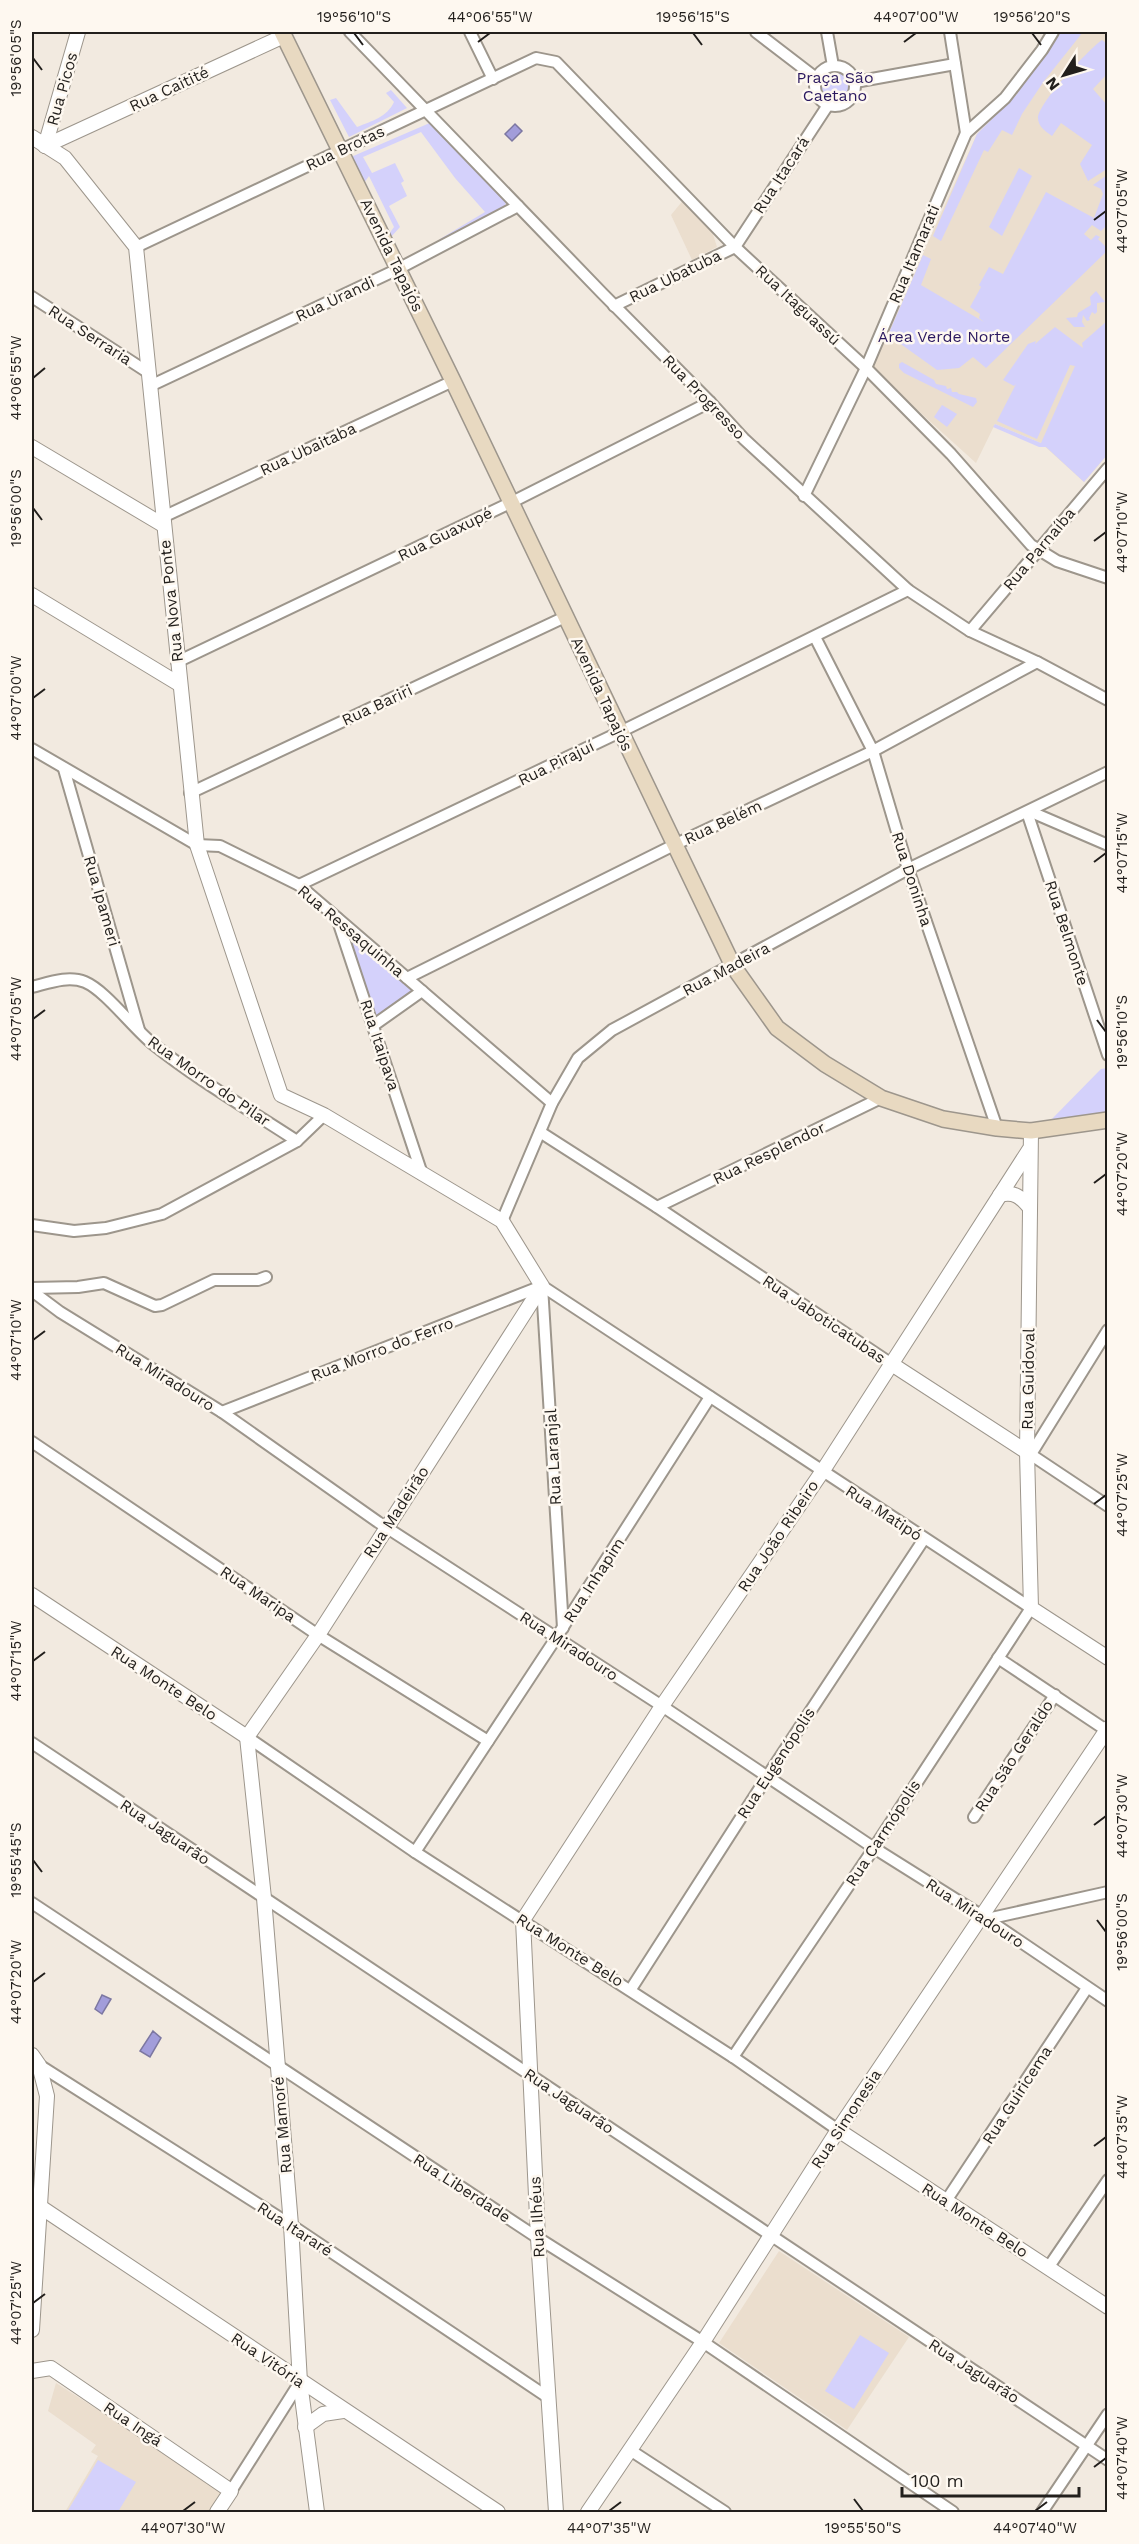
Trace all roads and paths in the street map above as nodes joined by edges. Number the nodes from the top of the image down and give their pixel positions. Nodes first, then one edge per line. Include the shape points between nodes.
1 (78, 32) edge
2 (350, 32) edge
3 (470, 32) edge
4 (756, 32) edge
5 (827, 32) edge
6 (950, 32) edge
7 (1053, 32) edge
8 (286, 33) edge
9 (556, 62) joint
10 (955, 64) junction
11 (833, 66) junction
12 (816, 78) junction
13 (493, 79) junction
14 (855, 82) junction
15 (828, 105) junction
16 (426, 110) junction
17 (54, 114) junction
18 (75, 132) junction
19 (966, 133) junction
20 (32, 137) edge
21 (45, 146) junction
22 (340, 150) junction
23 (518, 206) junction
24 (735, 246) junction
25 (136, 247) junction
26 (399, 268) junction
27 (32, 297) edge
28 (614, 306) junction
29 (866, 368) junction
30 (149, 380) junction
31 (453, 381) junction
32 (711, 402) junction
33 (32, 447) edge
34 (1107, 468) edge
35 (804, 496) junction
36 (510, 502) junction
37 (163, 521) junction
38 (1039, 550) junction
39 (1107, 578) edge
40 (908, 590) junction
41 (32, 595) edge
42 (565, 617) junction
43 (970, 631) junction
44 (814, 637) junction
45 (177, 662) junction
46 (1036, 662) junction
47 (179, 684) junction
48 (1107, 700) edge
49 (620, 732) junction
50 (32, 749) edge
51 (873, 751) junction
52 (64, 769) junction
53 (1107, 771) edge
54 (190, 793) junction
55 (1028, 811) junction
56 (1107, 844) edge
57 (197, 845) junction
58 (674, 846) junction
59 (908, 869) junction
60 (299, 885) junction
61 (337, 917) junction
62 (733, 966) junction
63 (407, 978) junction
64 (32, 987) edge
65 (422, 991) junction
66 (374, 1025) junction
67 (140, 1034) junction
68 (1107, 1055) edge
69 (281, 1095) joint
70 (881, 1098) junction
71 (552, 1103) junction
72 (324, 1115) junction
73 (1107, 1120) edge
74 (996, 1128) junction
75 (1031, 1131) junction
76 (540, 1132) junction
77 (297, 1141) junction
78 (1029, 1150) junction
79 (422, 1174) junction
80 (1000, 1196) junction
81 (657, 1207) junction
82 (1030, 1208) junction
83 (502, 1221) junction
84 (32, 1225) edge
85 (266, 1277) dead end
86 (542, 1286) junction
87 (32, 1289) edge
88 (1107, 1330) edge
89 (890, 1363) junction
90 (710, 1397) junction
91 (222, 1412) junction
92 (32, 1442) edge
93 (1029, 1453) junction
94 (822, 1472) junction
95 (1107, 1506) edge
96 (386, 1526) junction
97 (924, 1539) junction
98 (32, 1595) edge
99 (1031, 1608) junction
100 (563, 1628) junction
101 (318, 1635) junction
102 (556, 1638) junction
103 (998, 1658) junction
104 (1107, 1658) edge
105 (1055, 1695) junction
106 (662, 1706) junction
107 (1107, 1729) edge
108 (247, 1737) junction
109 (488, 1741) junction
110 (32, 1743) edge
111 (767, 1777) junction
112 (974, 1818) dead end
113 (874, 1848) junction
114 (416, 1852) junction
115 (1107, 1892) edge
116 (262, 1896) junction
117 (32, 1904) edge
118 (984, 1917) junction
119 (523, 1920) junction
120 (1087, 1988) junction
121 (631, 1989) junction
122 (1107, 2001) edge
123 (733, 2057) junction
124 (35, 2060) edge
125 (277, 2066) junction
126 (530, 2074) junction
127 (838, 2130) junction
128 (1107, 2180) edge
129 (946, 2201) junction
130 (39, 2206) junction
131 (291, 2225) junction
132 (770, 2237) junction
133 (538, 2238) junction
134 (1048, 2268) junction
135 (1107, 2307) edge
136 (32, 2330) edge
137 (703, 2342) junction
138 (32, 2371) edge
139 (300, 2382) junction
140 (549, 2398) junction
141 (343, 2411) junction
142 (1107, 2414) edge
143 (305, 2427) junction
144 (1086, 2446) junction
145 (630, 2450) junction
146 (1107, 2460) edge
147 (231, 2491) junction
148 (217, 2512) edge
149 (317, 2512) edge
150 (498, 2512) edge
151 (556, 2512) edge
152 (588, 2512) edge
153 (725, 2512) edge
154 (953, 2512) edge
155 (1042, 2512) edge

1 - 17 street, Rua Picos
2 - 16 street, Rua Progresso
3 - 13 street
4 - 12 street
5 - 11 street
6 - 10 street
7 - 19 street, Rua Itamarati via 1005,98
8 - 18 street, Rua Caitité
8 - 22 main road, Avenida Tapajós
9 - 13 street, Rua Brotas via 536,58
9 - 24 street, Rua Itaguassú
10 - 14 street
10 - 19 street
11 - 12 street via 823,69
11 - 14 street via 849,72
12 - 15 street via 818,97
13 - 16 street, Rua Brotas
14 - 15 street via 848,101 839,106
15 - 24 street, Rua Itacará
16 - 22 street, Rua Brotas
16 - 23 street, Rua Progresso
17 - 18 street
17 - 21 street, Rua Picos
18 - 21 street, Rua Caitité
19 - 29 street, Rua Itamarati
20 - 21 street
21 - 25 street via 65,158
22 - 25 street, Rua Brotas
22 - 26 main road, Avenida Tapajós
23 - 26 street, Rua Urandi
23 - 28 street, Rua Progresso
24 - 28 street, Rua Ubatuba
24 - 29 street, Rua Itaguassú
25 - 30 street, Rua Nova Ponte
26 - 30 street, Rua Urandi
26 - 31 main road, Avenida Tapajós
27 - 30 street, Rua Serraria
28 - 32 street, Rua Progresso
29 - 35 street, Rua Itamarati
29 - 38 street, Rua Itaguassú
30 - 37 street, Rua Nova Ponte
31 - 36 main road, Avenida Tapajós
31 - 37 street, Rua Ubaitaba
32 - 35 street, Rua Progresso
32 - 36 street, Rua Guaxupé
33 - 37 street
34 - 38 street, Rua Parnaíba
35 - 40 street, Rua Progresso
36 - 42 main road, Avenida Tapajós
36 - 45 street, Rua Guaxupé
37 - 45 street, Rua Nova Ponte
38 - 39 street, Rua Itaguassú via 1057,561
38 - 43 street, Rua Parnaíba
40 - 43 street, Rua Progresso
40 - 44 street, Rua Pirajuí
41 - 47 street
42 - 49 main road, Avenida Tapajós
42 - 54 street, Rua Bariri
43 - 46 street, Rua Progresso
44 - 49 street, Rua Pirajuí
44 - 51 street, Rua Doninha
45 - 47 street, Rua Nova Ponte
46 - 48 street, Rua Progresso
46 - 51 street, Rua Belém
47 - 54 street, Rua Nova Ponte
49 - 58 main road, Avenida Tapajós
49 - 60 street, Rua Pirajuí
50 - 52 street, Rua Ressaquinha
51 - 58 street, Rua Belém
51 - 59 street, Rua Doninha
52 - 57 street, Rua Ressaquinha
52 - 67 street, Rua Ipameri
53 - 55 street, Rua Madeira
54 - 57 street, Rua Nova Ponte
55 - 56 street
55 - 59 street, Rua Madeira
55 - 68 street, Rua Belmonte
57 - 60 street, Rua Ressaquinha via 220,846
57 - 69 street, Rua Nova Ponte
58 - 62 main road, Avenida Tapajós
58 - 63 street, Rua Belém
59 - 62 street, Rua Madeira
59 - 74 street, Rua Doninha
60 - 61 street, Rua Ressaquinha
61 - 63 street, Rua Ressaquinha
61 - 66 street, Rua Itaipava
62 - 70 main road, Avenida Tapajós via 777,1028 825,1064
62 - 71 street, Rua Madeira via 612,1030 578,1058
63 - 65 street, Rua Ressaquinha
64 - 67 street, Rua Morro do Pilar via 69,978 84,981
65 - 66 street
65 - 71 street, Rua Ressaquinha
66 - 79 street, Rua Itaipava
67 - 77 street, Rua Morro do Pilar via 178,1064
69 - 72 street, Rua Morro do Pilar
70 - 74 main road, Avenida Tapajós via 943,1119
70 - 81 street, Rua Resplendor
71 - 76 street, Rua Madeira
72 - 77 street
72 - 79 street, Rua Morro do Pilar
73 - 75 main road, Avenida Tapajós
74 - 75 main road, Avenida Tapajós
75 - 78 street, Rua Guidoval
76 - 81 street, Rua Jaboticatubas
76 - 83 street, Rua Madeira
77 - 84 street via 162,1214 106,1228 75,1231
78 - 80 street, Rua João Ribeiro
78 - 82 street, Rua Guidoval
79 - 83 street, Rua Morro do Pilar
80 - 82 street via 1016,1195
80 - 89 street, Rua João Ribeiro
81 - 89 street, Rua Jaboticatubas
82 - 93 street, Rua Guidoval
83 - 86 street
85 - 87 street via 214,1280 155,1306 104,1283
86 - 90 street, Rua Matipó
86 - 91 street, Rua Morro do Ferro
86 - 96 street, Rua Madeirão
86 - 100 street, Rua Laranjal
87 - 91 street, Rua Miradouro via 60,1312
88 - 93 street
89 - 93 street, Rua Jaboticatubas
89 - 94 street, Rua João Ribeiro
90 - 94 street, Rua Matipó
90 - 100 street, Rua Inhapim
91 - 96 street, Rua Miradouro
92 - 101 street, Rua Maripa
93 - 95 street, Rua Jaboticatubas
93 - 99 street, Rua Guidoval
94 - 97 street, Rua Matipó
94 - 106 street, Rua João Ribeiro
96 - 101 street, Rua Madeirão
96 - 102 street, Rua Miradouro
97 - 99 street, Rua Matipó
97 - 111 street, Rua Eugenópolis
98 - 108 street, Rua Monte Belo
99 - 103 street, Rua Carmópolis
99 - 104 street, Rua Matipó
100 - 102 street, Rua Inhapim
101 - 108 street, Rua Madeirão
101 - 109 street, Rua Maripa
102 - 106 street, Rua Miradouro
102 - 109 street, Rua Inhapim
103 - 105 street
103 - 113 street, Rua Carmópolis
105 - 107 street
105 - 112 street, Rua São Geraldo
106 - 111 street, Rua Miradouro
106 - 119 street, Rua João Ribeiro
107 - 118 street, Rua Simonesia
108 - 114 street, Rua Monte Belo
108 - 116 street, Rua Mamoré
109 - 114 street, Rua Inhapim
110 - 116 street, Rua Jaguarão
111 - 113 street, Rua Miradouro
111 - 121 street, Rua Eugenópolis
113 - 118 street, Rua Miradouro
113 - 123 street, Rua Carmópolis
114 - 119 street, Rua Monte Belo
115 - 118 street
116 - 125 street, Rua Mamoré
116 - 126 street, Rua Jaguarão
117 - 125 street, Rua Liberdade
118 - 120 street, Rua Miradouro
118 - 127 street, Rua Simonesia
119 - 121 street, Rua Monte Belo
119 - 126 street, Rua Ilhéus
120 - 122 street, Rua Miradouro
120 - 129 street, Rua Guiricema
121 - 123 street, Rua Monte Belo
123 - 127 street, Rua Monte Belo
124 - 130 street via 46,2096
124 - 131 street, Rua Itararé
125 - 131 street, Rua Mamoré
125 - 133 street, Rua Liberdade
126 - 132 street, Rua Jaguarão
126 - 133 street, Rua Ilhéus
127 - 129 street, Rua Monte Belo
127 - 132 street, Rua Simonesia
128 - 134 street
129 - 134 street, Rua Monte Belo
130 - 136 street
130 - 139 street, Rua Vitória
131 - 139 street, Rua Mamoré
131 - 140 street, Rua Itararé
132 - 137 street, Rua Simonesia
132 - 144 street, Rua Jaguarão
133 - 137 street, Rua Liberdade
133 - 140 street, Rua Ilhéus
134 - 135 street, Rua Monte Belo
137 - 145 street, Rua Simonesia
137 - 154 street, Rua Liberdade
138 - 147 street, Rua Ingá via 51,2368
139 - 141 street, Rua Vitória
139 - 143 street, Rua Mamoré
139 - 147 street
140 - 151 street, Rua Ilhéus
141 - 143 street via 323,2414
141 - 150 street, Rua Vitória
142 - 144 street
143 - 149 street, Rua Mamoré
144 - 146 street, Rua Jaguarão
144 - 155 street
145 - 152 street, Rua Simonesia
145 - 153 street
147 - 148 street

